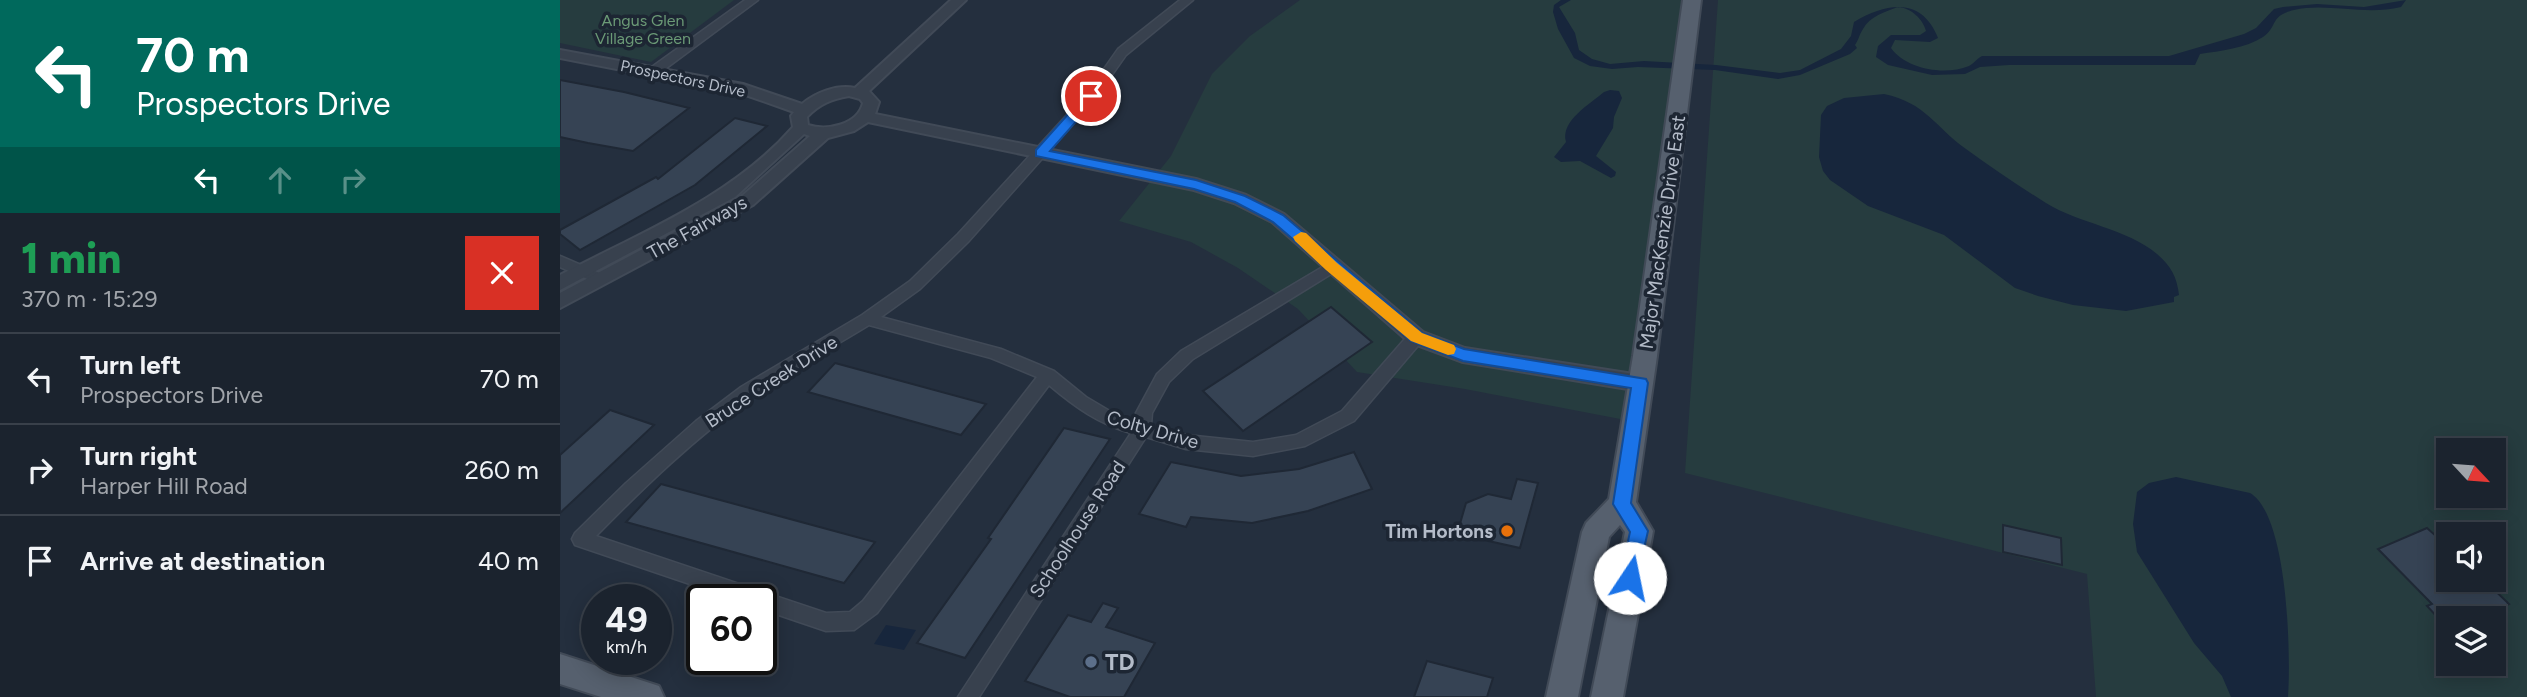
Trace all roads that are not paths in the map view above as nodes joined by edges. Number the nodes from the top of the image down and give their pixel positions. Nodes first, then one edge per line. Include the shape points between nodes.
1 (752, 0) edge
2 (959, 0) edge
3 (1187, 0) edge
4 (1692, 0) edge
5 (560, 54) edge
6 (653, 72) junction
7 (859, 92) junction
8 (804, 110) junction
9 (866, 117) junction
10 (801, 128) junction
11 (821, 135) junction
12 (1040, 153) junction
13 (560, 261) edge
14 (1331, 267) junction
15 (591, 275) junction
16 (560, 283) edge
17 (560, 301) edge
18 (867, 320) junction
19 (1416, 337) junction
20 (1048, 375) junction
21 (1640, 383) junction
22 (1142, 430) junction
23 (1622, 504) junction
24 (714, 584) edge
25 (777, 605) edge
26 (560, 668) edge
27 (648, 697) edge
28 (968, 697) edge
29 (1562, 697) edge
30 (1608, 697) edge

1 - 6 street
2 - 7 street
3 - 12 street, Bruce Creek Drive via 1122,52 1091,96
4 - 21 main road, Major MacKenzie Drive East
5 - 6 street, Prospectors Drive
6 - 8 street, Prospectors Drive via 743,89
7 - 8 street via 832,94
7 - 9 street via 872,101
8 - 10 street via 799,117
9 - 11 street via 838,132
9 - 12 street
10 - 11 street
10 - 15 street, The Fairways via 729,193
11 - 15 street, The Fairways via 747,201
12 - 14 street via 1196,185 1240,199 1278,218
12 - 18 street, Bruce Creek Drive via 915,285
13 - 15 street
14 - 19 street
14 - 22 street, Schoolhouse Road via 1187,355 1163,378 1144,413
15 - 16 street, The Fairways
15 - 17 street, The Fairways
18 - 20 street, Colty Drive via 995,353
18 - 24 street, Bruce Creek Drive via 747,392 702,426 580,539
19 - 21 street via 1463,355
19 - 22 street, Colty Drive via 1348,416 1299,441 1233,449
20 - 22 street, Colty Drive via 1080,402 1113,421
20 - 25 street, Bruce Creek Drive via 870,607 854,621 826,622
21 - 23 main road, Major MacKenzie Drive East
22 - 28 street, Schoolhouse Road
23 - 29 main road via 1596,532
23 - 30 main road via 1639,531
26 - 27 main road

